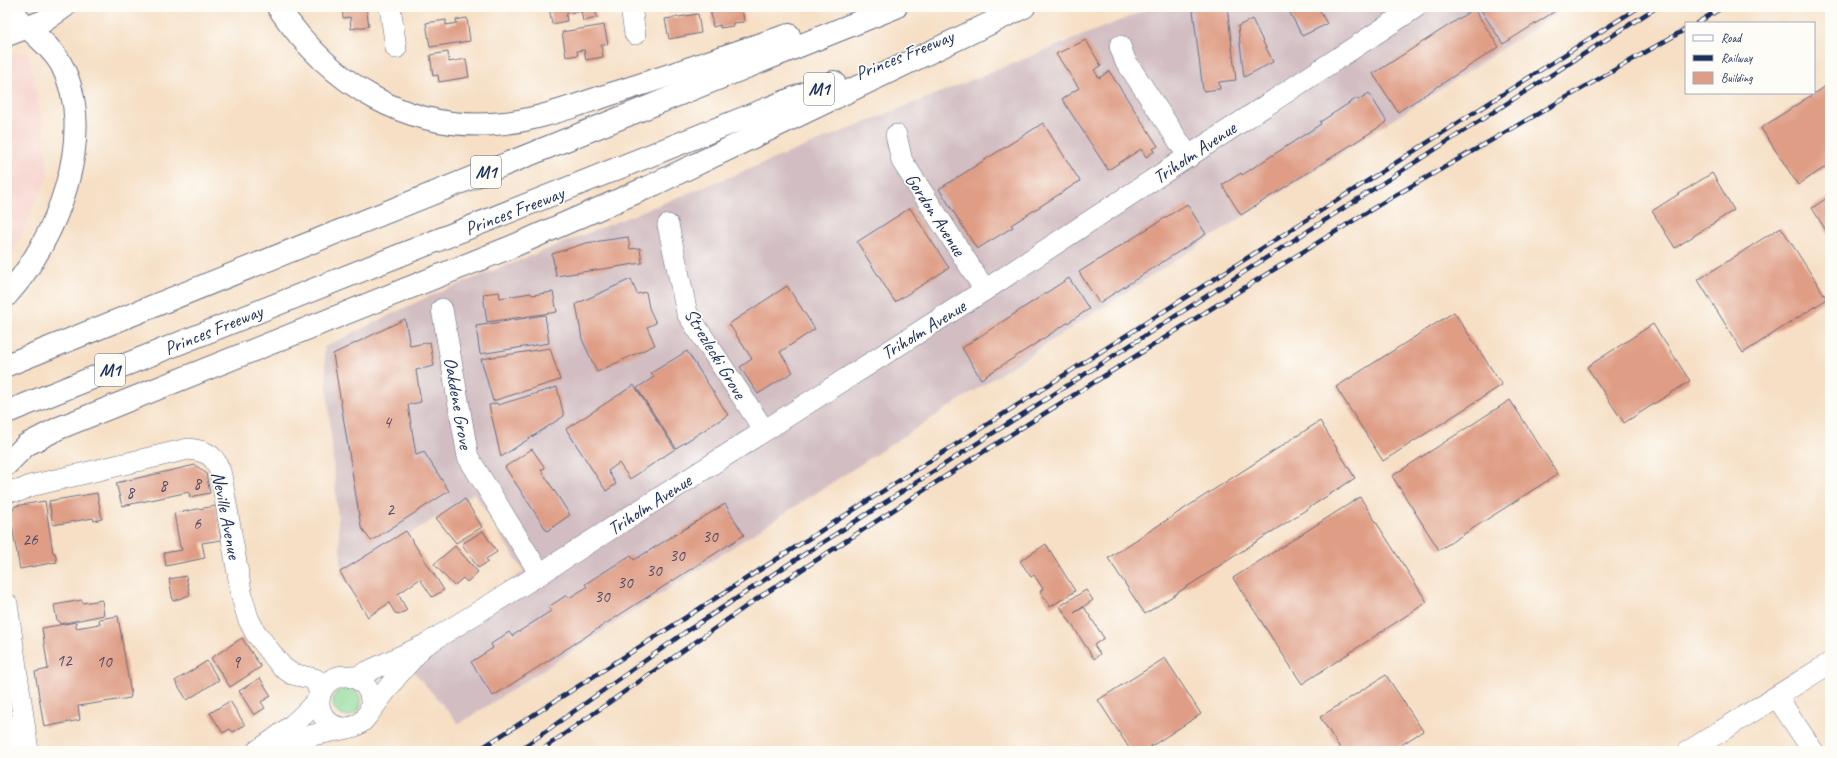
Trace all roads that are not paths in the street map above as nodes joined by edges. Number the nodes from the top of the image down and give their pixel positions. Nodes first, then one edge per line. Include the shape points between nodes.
1 (12, 7) edge
2 (64, 7) edge
3 (278, 7) edge
4 (390, 7) edge
5 (631, 7) edge
6 (881, 7) edge
7 (896, 7) edge
8 (1022, 7) edge
9 (1416, 7) edge
10 (28, 28) junction
11 (635, 34) dead end
12 (7, 35) edge
13 (1120, 46) dead end
14 (396, 48) dead end
15 (896, 135) dead end
16 (1189, 157) junction
17 (668, 224) dead end
18 (985, 290) junction
19 (7, 295) edge
20 (442, 309) dead end
21 (7, 365) edge
22 (7, 412) edge
23 (764, 430) junction
24 (7, 464) edge
25 (7, 490) edge
26 (540, 574) junction
27 (7, 604) edge
28 (425, 645) junction
29 (1830, 663) edge
30 (354, 678) junction
31 (318, 690) junction
32 (1777, 697) junction
33 (358, 722) junction
34 (7, 725) edge
35 (19, 748) edge
36 (257, 751) edge
37 (280, 751) edge
38 (1689, 751) edge
39 (1813, 751) edge

1 - 10 main road
2 - 10 main road
3 - 6 main road via 305,42 329,66 347,82 368,95 413,115 461,124 485,125 550,114
4 - 14 street
5 - 11 street
7 - 21 main road, M1
8 - 22 main road, Princes Freeway / M1
8 - 24 main road via 652,185 511,247 59,428 26,445
9 - 16 street, Triholm Avenue via 1241,120
10 - 12 main road
10 - 19 main road via 53,53 67,78 74,111 73,143 68,179 55,220 29,269
13 - 16 street via 1125,60
15 - 18 street, Gordon Avenue via 902,161
16 - 18 street, Triholm Avenue
17 - 23 street, Strezlecki Grove via 687,313
18 - 23 street, Triholm Avenue
20 - 26 street, Oakdene Grove via 468,457
23 - 26 street, Triholm Avenue
25 - 31 street, Neville Avenue via 19,491 30,486 188,449 202,451 212,457 218,463 221,475 248,618 276,660 292,674
26 - 28 street, Triholm Avenue
27 - 35 street
28 - 30 street, Triholm Avenue
28 - 33 street, Triholm Avenue
29 - 32 street
30 - 31 street via 334,679
30 - 33 street via 365,686 371,704
31 - 33 street via 319,707 327,721 338,727
31 - 36 street via 302,718 284,734
32 - 38 street
32 - 39 street
33 - 37 street via 313,736
34 - 35 street

